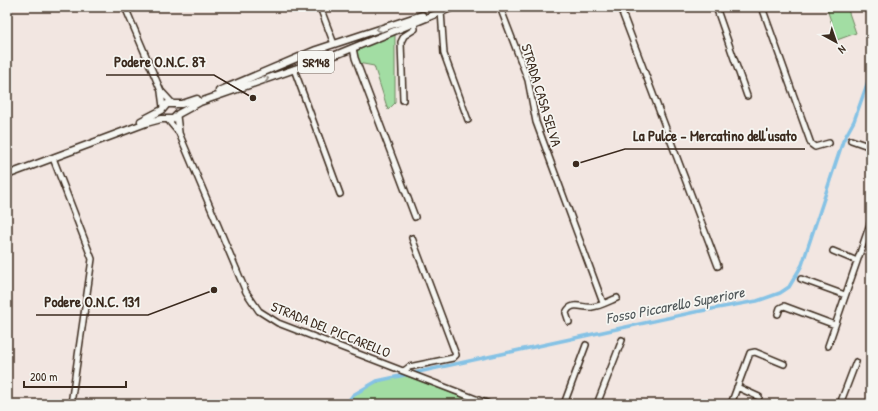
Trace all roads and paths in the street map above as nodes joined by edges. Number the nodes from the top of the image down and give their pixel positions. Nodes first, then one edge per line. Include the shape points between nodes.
1 (125, 7) edge
2 (320, 7) edge
3 (453, 7) edge
4 (500, 7) edge
5 (620, 7) edge
6 (716, 7) edge
7 (762, 7) edge
8 (442, 9) edge
9 (414, 22) junction
10 (334, 44) junction
11 (353, 48) junction
12 (294, 70) junction
13 (161, 91) junction
14 (747, 96) dead end
15 (404, 100) dead end
16 (174, 104) junction
17 (162, 108) junction
18 (177, 115) junction
19 (167, 119) junction
20 (468, 120) dead end
21 (179, 133) junction
22 (851, 140) dead end
23 (829, 143) dead end
24 (871, 147) edge
25 (53, 158) junction
26 (7, 172) edge
27 (7, 175) edge
28 (340, 194) dead end
29 (415, 217) dead end
30 (871, 221) edge
31 (412, 238) dead end
32 (833, 251) dead end
33 (857, 261) junction
34 (718, 266) dead end
35 (801, 279) dead end
36 (845, 295) junction
37 (617, 298) dead end
38 (603, 303) junction
39 (778, 314) dead end
40 (569, 322) dead end
41 (835, 325) junction
42 (622, 340) dead end
43 (586, 346) dead end
44 (828, 346) dead end
45 (856, 362) dead end
46 (784, 364) dead end
47 (404, 371) junction
48 (737, 387) junction
49 (759, 397) dead end
50 (473, 398) junction
51 (71, 404) edge
52 (471, 404) edge
53 (489, 404) edge
54 (564, 404) edge
55 (597, 404) edge
56 (731, 404) edge
57 (840, 404) edge

1 - 13 street
2 - 10 street
3 - 8 main road, SR148
4 - 38 street, STRADA CASA SELVA via 528,80 536,122
5 - 34 street
6 - 14 street
7 - 23 street via 810,144 815,147
8 - 9 main road, SR148
8 -> 10 main road, SR148
8 - 20 street via 444,54
9 - 11 main road, SR148
9 - 15 street via 415,29 404,36 401,42
10 - 16 main road, SR148 via 196,100
11 - 12 main road, SR148
11 - 29 street
18 -> 12 main road, SR148 via 200,102
12 - 28 street
13 - 16 street
13 - 17 street
16 - 17 main road, SR148 via 167,104
16 - 18 main road via 178,109
17 - 19 main road via 162,115
17 - 26 main road, SR148 via 143,120
18 - 19 main road, SR148 via 173,120
18 - 21 street, STRADA DEL PICCARELLO
19 - 21 street, STRADA DEL PICCARELLO
19 - 25 main road, SR148 via 146,123
21 - 47 street, STRADA DEL PICCARELLO via 244,287 257,310 276,322
22 - 24 street
25 - 27 main road, SR148
25 - 51 street via 92,257
30 - 33 street
31 - 47 street via 456,355 453,358 409,367
32 - 33 street
33 - 36 street
35 - 36 street
36 - 41 street
37 - 38 street
38 - 40 street via 591,308 579,305 568,309 566,312
39 - 41 street via 784,306
41 - 44 street
42 - 55 street
43 - 54 street
45 - 57 street
46 - 48 street via 752,352 748,356
47 - 50 street, STRADA DEL PICCARELLO
48 - 49 street
48 - 56 street
50 - 52 street
50 - 53 street, STRADA DEL PICCARELLO

